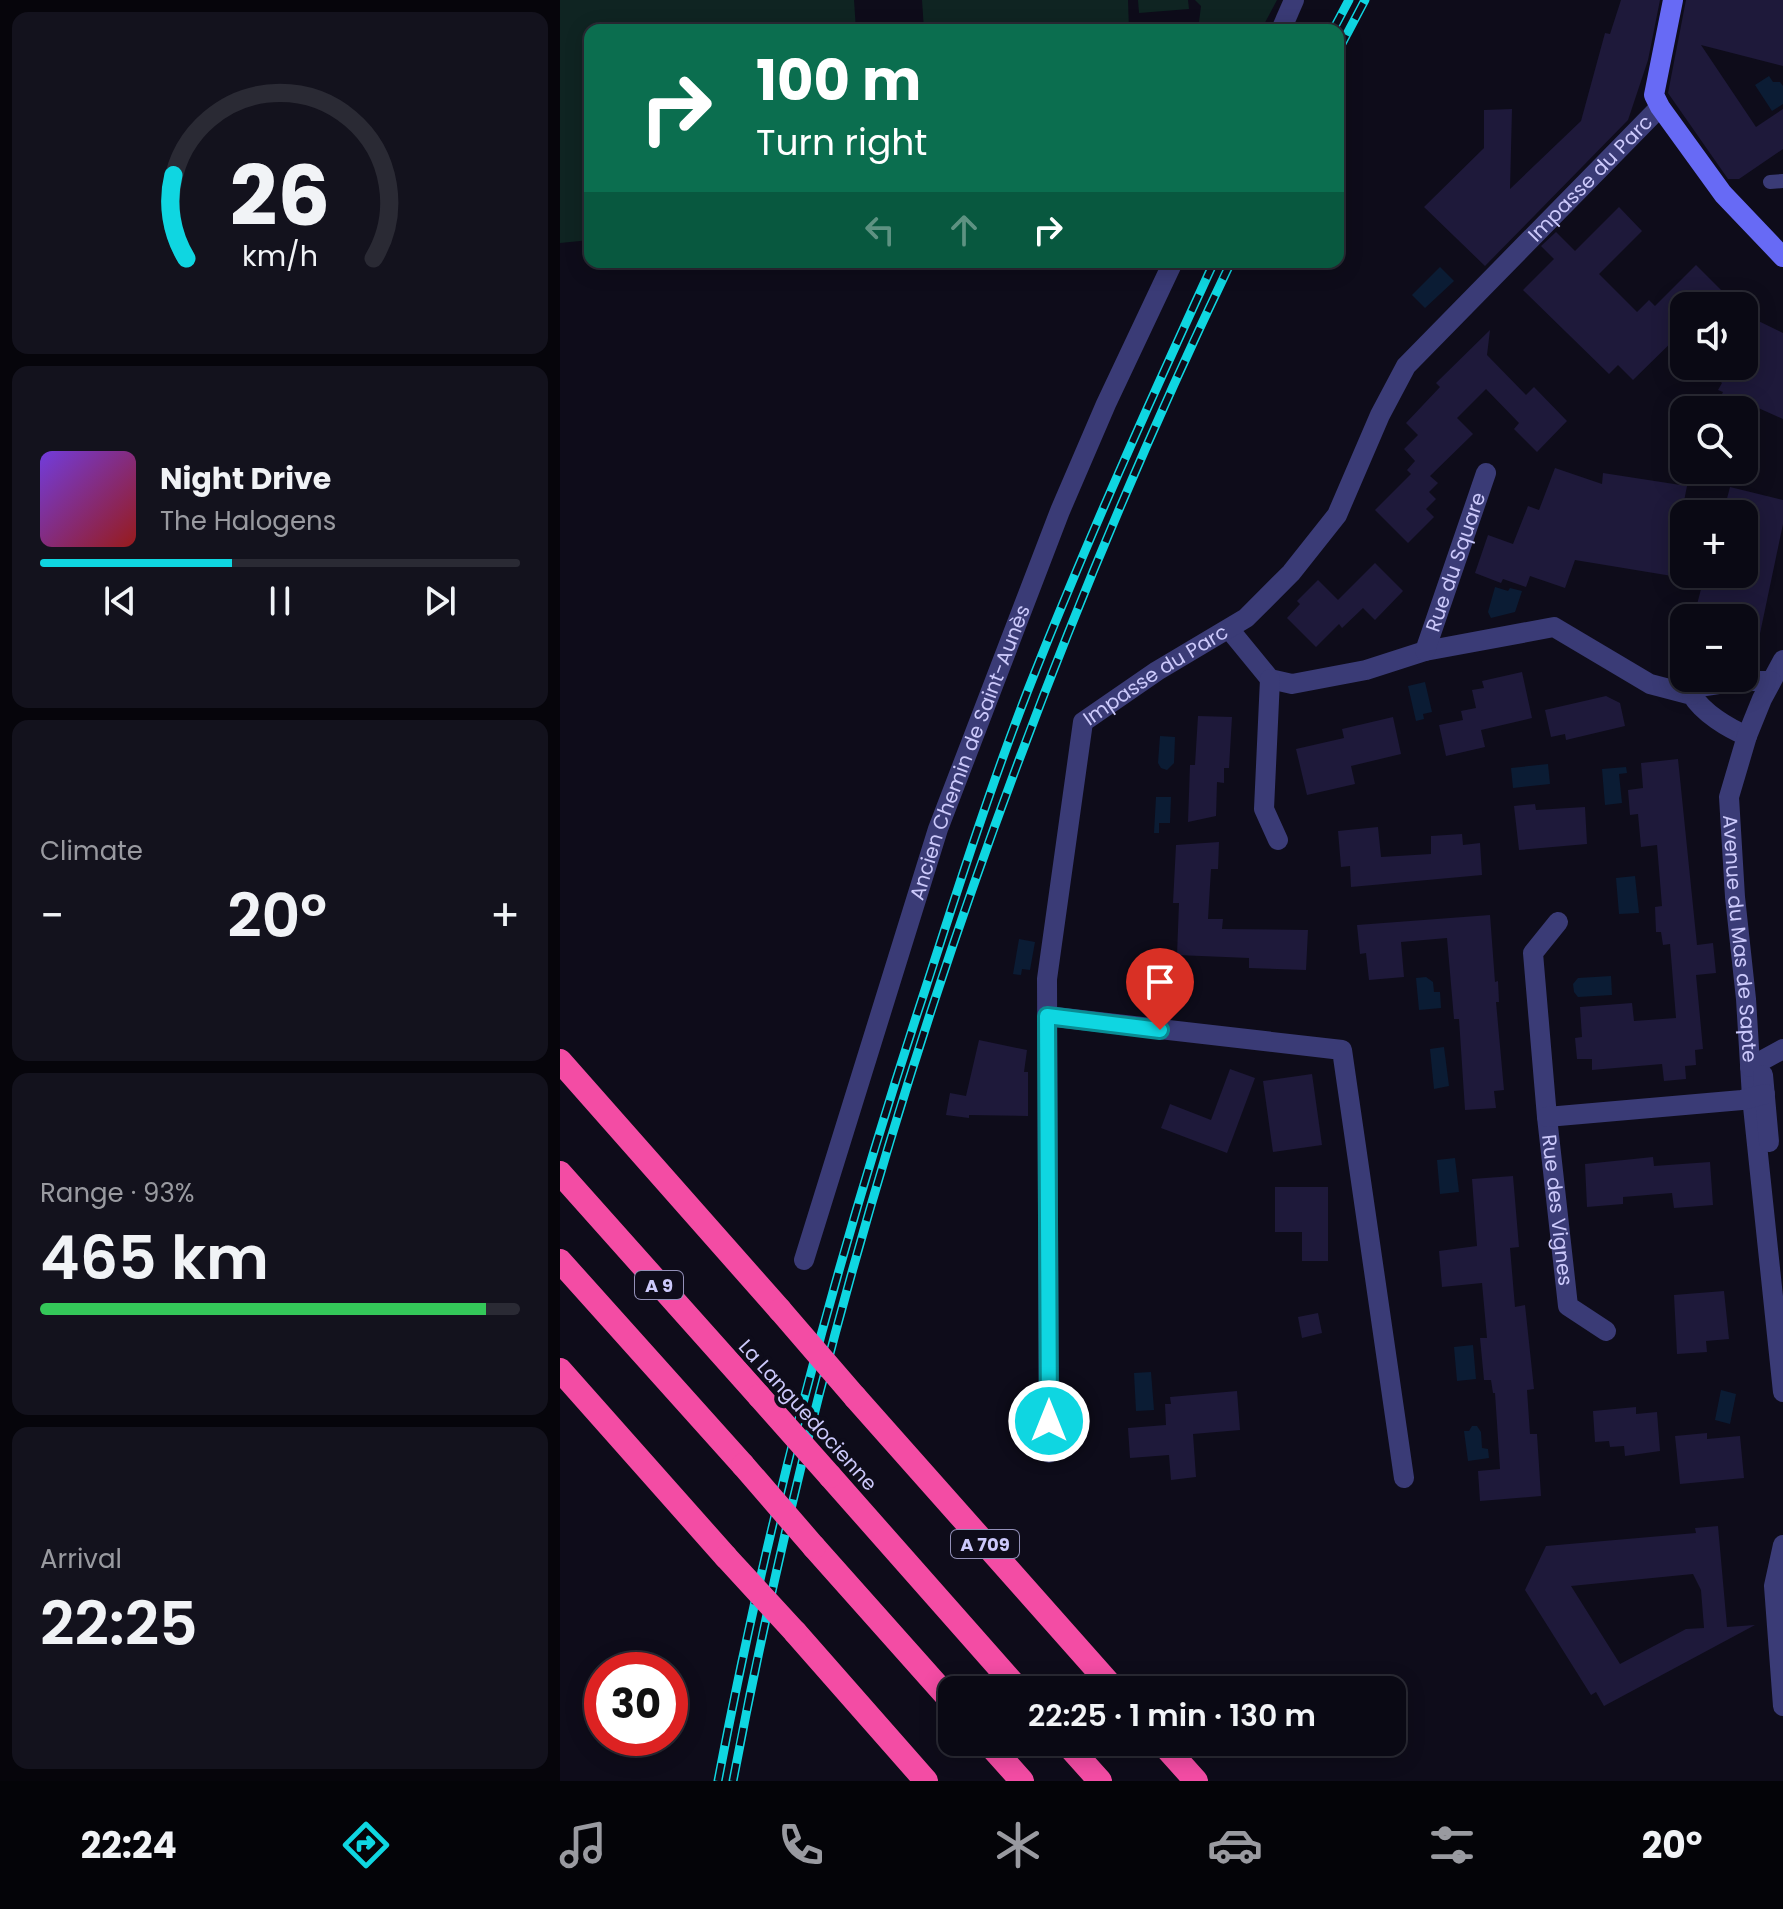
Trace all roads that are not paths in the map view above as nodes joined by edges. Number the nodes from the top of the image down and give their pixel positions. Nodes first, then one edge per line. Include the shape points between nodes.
1 (1294, 0) edge
2 (1673, 0) edge
3 (1284, 24) edge
4 (1660, 107) junction
5 (1783, 257) edge
6 (1170, 268) edge
7 (1486, 473) dead end
8 (1229, 629) junction
9 (1425, 651) junction
10 (1783, 660) edge
11 (1270, 679) junction
12 (1771, 681) junction
13 (1692, 695) junction
14 (1747, 736) junction
15 (1278, 840) dead end
16 (1558, 922) dead end
17 (1047, 1016) junction
18 (1783, 1049) edge
19 (560, 1061) edge
20 (1756, 1064) junction
21 (1758, 1096) junction
22 (1547, 1117) junction
23 (560, 1173) edge
24 (804, 1260) dead end
25 (560, 1261) edge
26 (1783, 1265) edge
27 (1606, 1331) dead end
28 (560, 1370) edge
29 (1783, 1392) edge
30 (1049, 1453) dead end
31 (1404, 1478) dead end
32 (1783, 1545) edge
33 (1007, 1676) edge
34 (1103, 1676) edge
35 (938, 1686) edge
36 (1783, 1706) edge
37 (1000, 1756) edge
38 (1078, 1756) edge
39 (1174, 1756) edge
40 (926, 1781) edge
41 (1022, 1781) edge
42 (1100, 1781) edge
43 (1196, 1781) edge

1 - 3 street
2 - 4 street via 1654,86
4 - 5 street via 1723,194
4 - 8 street, Impasse du Parc via 1406,366 1337,515 1291,573
6 - 24 street, Ancien Chemin de Saint-Aunès via 1060,511 938,829
7 - 9 street, Rue du Square
8 - 11 street
8 - 17 street, Impasse du Parc via 1083,722 1047,979
9 - 11 street, Rue du Square via 1366,670 1292,684
9 - 13 street, Rue du Square via 1554,627 1650,684
10 - 12 street, Avenue du Mas de Sapte
11 - 15 street via 1264,809
12 - 13 street via 1699,687
12 - 14 street, Avenue du Mas de Sapte
13 - 14 street, Rue du Square via 1698,705
14 - 20 street, Avenue du Mas de Sapte via 1735,782 1743,794
16 - 22 street, Rue des Vignes via 1533,953
17 - 30 street, Impasse du Parc
17 - 31 street via 1342,1050
18 - 20 street
19 - 34 highway, A 709, bridge
20 - 21 street, Avenue du Mas de Sapte
21 - 22 street, Rue des Vignes
21 - 26 street, Avenue du Mas de Sapte
21 - 29 street, Avenue du Mas de Sapte
22 - 27 street, Rue des Vignes via 1568,1306
23 - 33 highway, La Languedocienne / A 9, bridge
25 - 35 highway, bridge
28 - 40 highway, bridge
32 - 36 street via 1774,1586
37 - 41 highway
38 - 42 highway
39 - 43 highway

